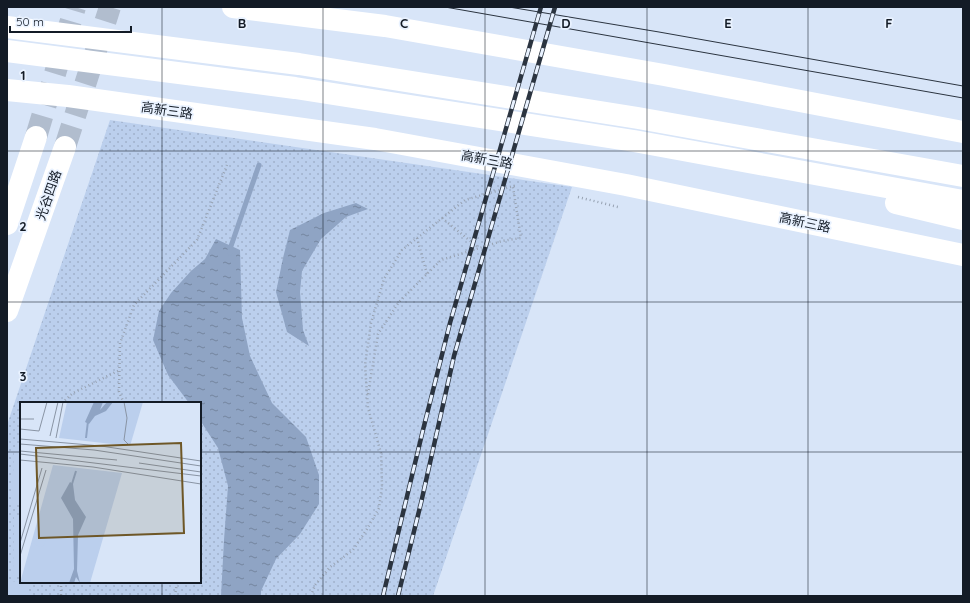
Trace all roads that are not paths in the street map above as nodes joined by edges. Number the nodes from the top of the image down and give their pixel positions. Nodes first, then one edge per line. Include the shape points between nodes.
1 (232, 7) edge
2 (7, 27) edge
3 (7, 51) edge
4 (7, 90) edge
5 (638, 118) junction
6 (963, 132) edge
7 (36, 137) tunnel mouth
8 (634, 141) junction
9 (65, 147) tunnel mouth
10 (963, 163) edge
11 (963, 176) edge
12 (963, 201) edge
13 (963, 219) edge
14 (7, 224) edge
15 (963, 255) edge
16 (7, 311) edge

1 - 6 main road via 385,26 664,75
2 - 5 main road via 299,64
3 - 8 main road via 295,88
4 - 15 main road, 高新三路 via 68,96 375,139 626,185
5 - 10 main road
5 - 11 main road
7 - 14 main road
8 - 12 main road
8 - 13 main road
9 - 16 main road, 光谷四路

